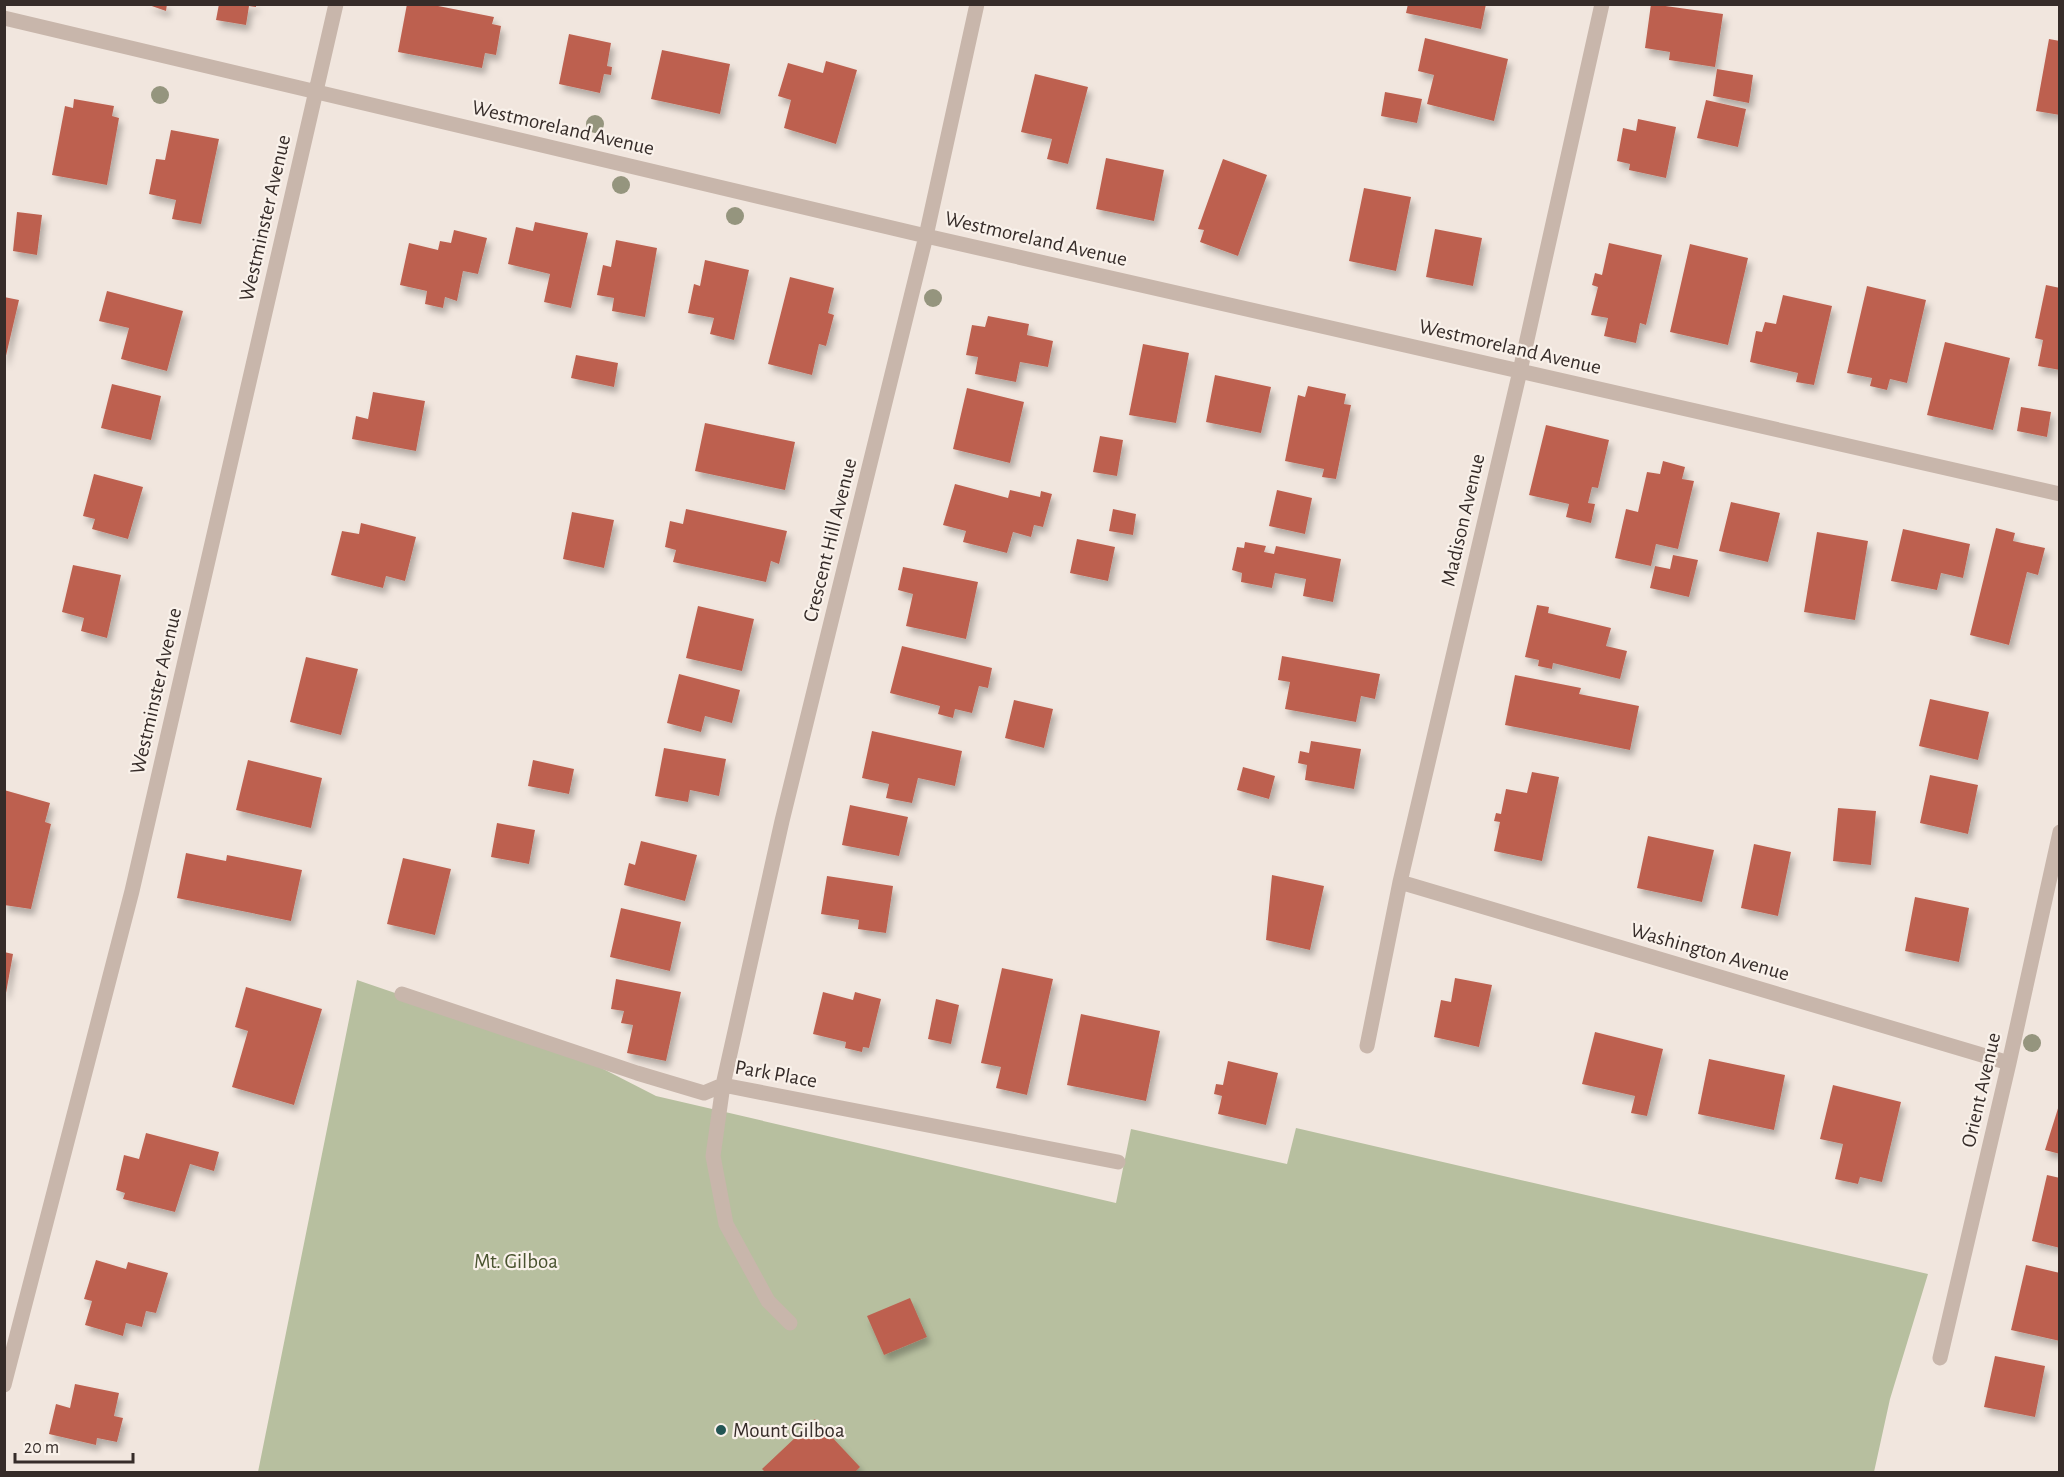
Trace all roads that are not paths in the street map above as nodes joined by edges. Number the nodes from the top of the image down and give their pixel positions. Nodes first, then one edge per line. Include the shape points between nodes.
1 (336, 4) edge
2 (977, 4) edge
3 (1602, 4) edge
4 (4, 18) edge
5 (317, 92) junction
6 (926, 236) junction
7 (1520, 371) junction
8 (2060, 494) edge
9 (2060, 832) edge
10 (1400, 882) junction
11 (402, 994) dead end
12 (1367, 1046) dead end
13 (2009, 1063) junction
14 (723, 1085) junction
15 (1118, 1162) dead end
16 (790, 1323) dead end
17 (1940, 1358) dead end
18 (4, 1385) edge

1 - 5 street, Westminster Avenue
2 - 6 street, Crescent Hill Avenue
3 - 7 street, Madison Avenue
4 - 5 street, Westmoreland Avenue
5 - 6 street, Westmoreland Avenue
5 - 18 street, Westminster Avenue via 132,891
6 - 7 street, Westmoreland Avenue
6 - 14 street, Crescent Hill Avenue via 782,821
7 - 8 street, Westmoreland Avenue
7 - 10 street, Madison Avenue
9 - 13 street, Orient Avenue
10 - 12 street, Madison Avenue
10 - 13 street, Washington Avenue
11 - 14 street, Park Place via 704,1093
13 - 17 street, Orient Avenue
14 - 15 street, Park Place
14 - 16 street, Crescent Hill Avenue via 713,1156 726,1224 768,1301

